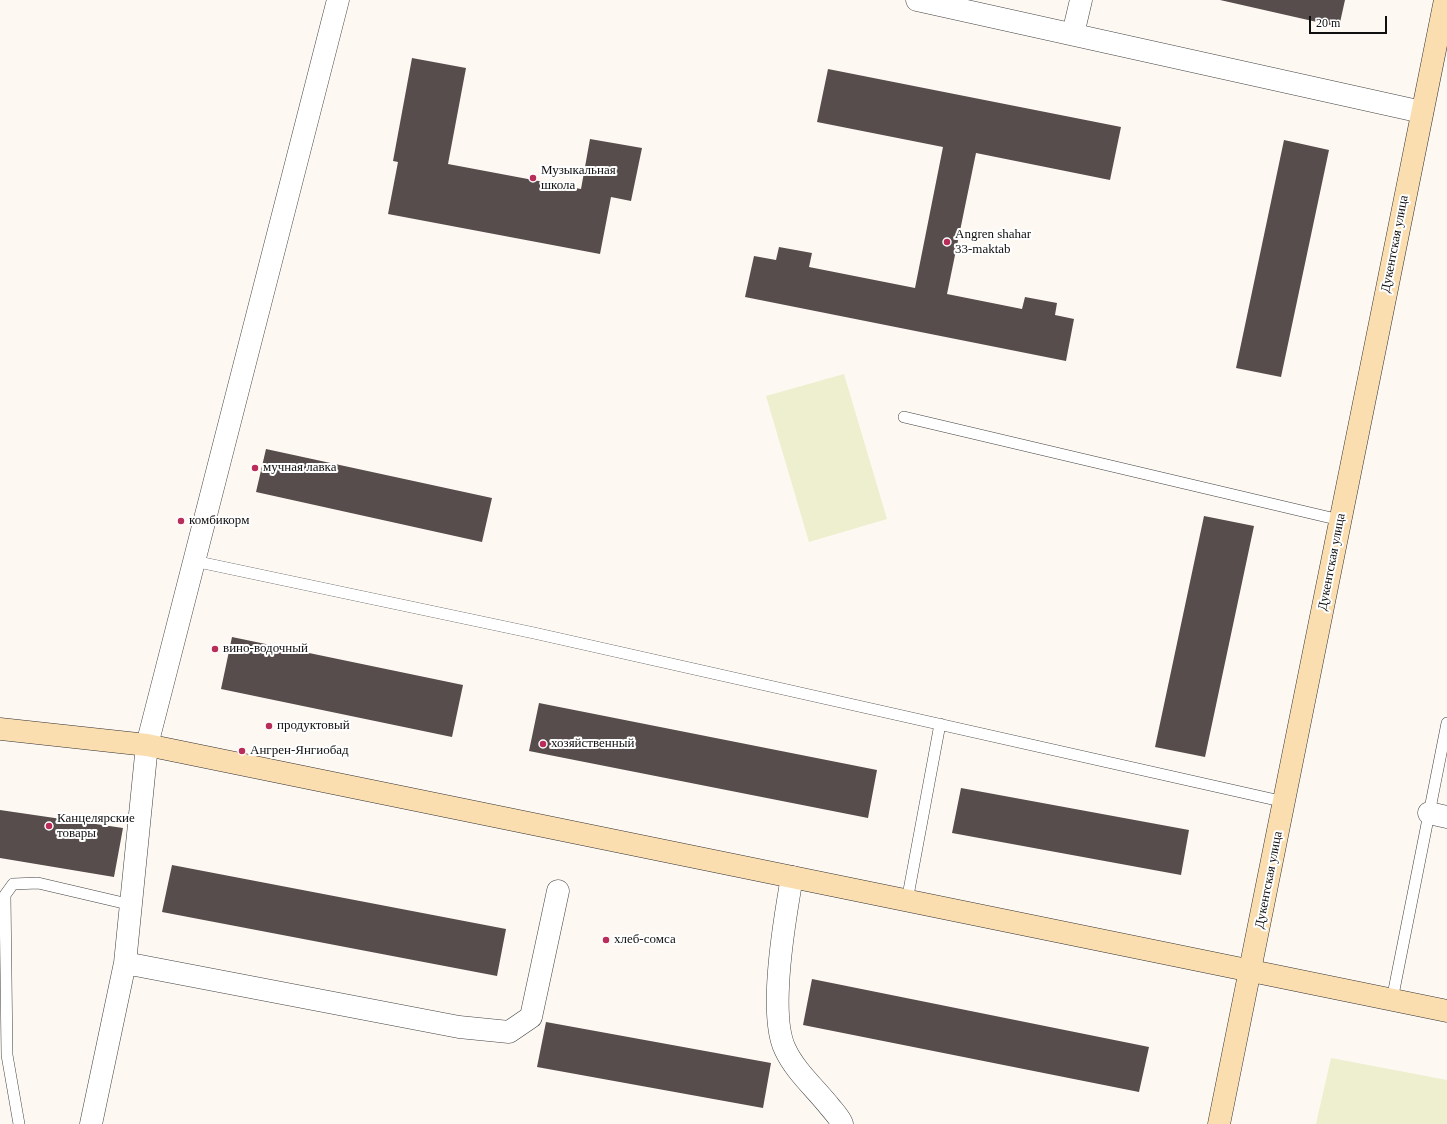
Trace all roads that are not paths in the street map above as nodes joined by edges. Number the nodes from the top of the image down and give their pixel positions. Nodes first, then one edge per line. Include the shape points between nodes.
1 (338, 0) edge
2 (917, 0) edge
3 (1081, 0) edge
4 (1446, 0) edge
5 (1073, 34) junction
6 (1422, 112) junction
7 (904, 416) dead end
8 (1340, 520) junction
9 (194, 561) junction
10 (1447, 723) edge
11 (940, 724) junction
12 (0, 729) edge
13 (147, 745) junction
14 (1284, 802) junction
15 (1438, 815) edge
16 (792, 877) junction
17 (558, 891) dead end
18 (907, 901) junction
19 (132, 905) junction
20 (125, 963) junction
21 (1251, 971) junction
22 (1392, 1000) junction
23 (1447, 1011) edge
24 (20, 1124) edge
25 (91, 1124) edge
26 (842, 1124) edge
27 (1219, 1124) edge

1 - 9 street
2 - 5 street
3 - 5 street
4 - 6 main road, Дукентская улица
5 - 6 street
6 - 8 main road, Дукентская улица
7 - 8 lane
8 - 14 main road, Дукентская улица
9 - 11 lane via 534,633
9 - 13 street
10 - 15 lane
11 - 14 lane
11 - 18 lane
12 - 13 main road
13 - 16 main road
13 - 19 street
14 - 21 main road, Дукентская улица
15 - 22 lane
16 - 18 main road
16 - 26 street via 782,934 778,1023 784,1049
17 - 20 street via 531,1017 509,1032 459,1027
18 - 21 main road
19 - 20 street
19 - 24 lane via 38,883 13,884 5,895 7,1055
20 - 25 street
21 - 22 main road
21 - 27 main road, Дукентская улица
22 - 23 main road

